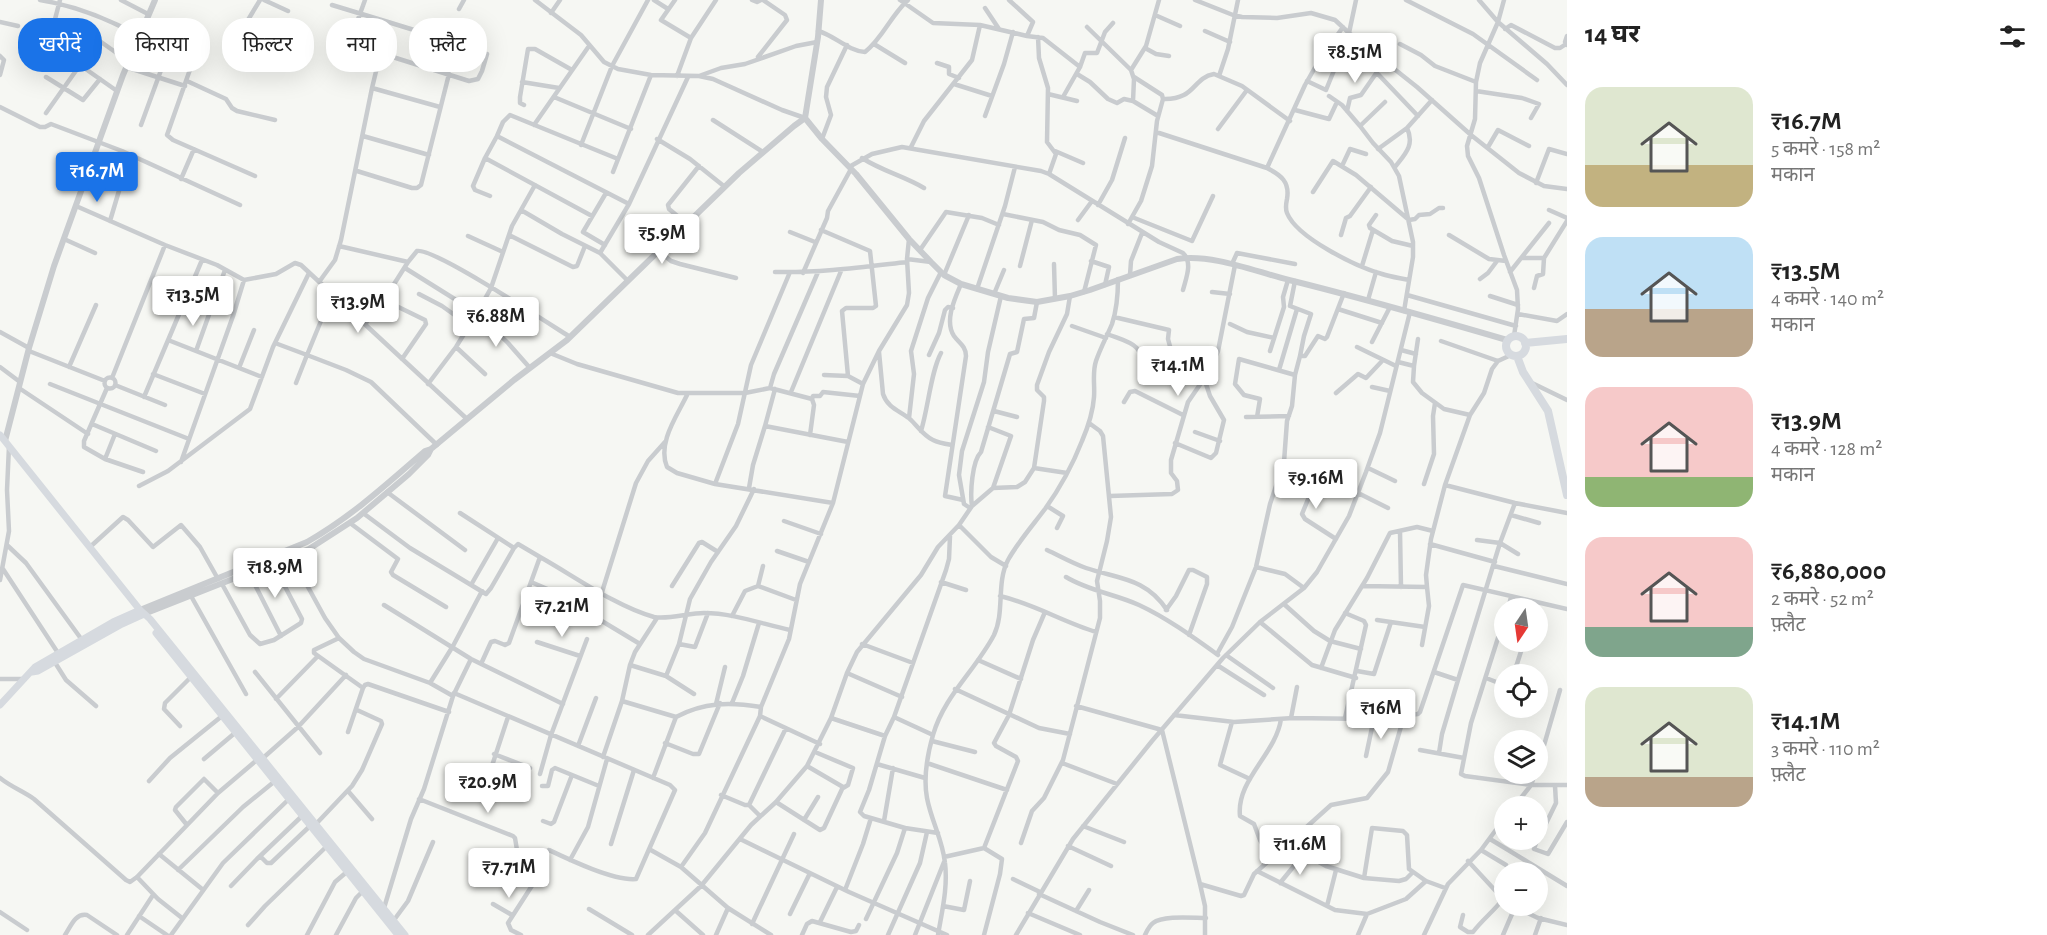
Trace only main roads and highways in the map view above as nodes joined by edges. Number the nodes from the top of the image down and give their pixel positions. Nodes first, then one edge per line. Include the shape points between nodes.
1 (1567, 339) edge
2 (1525, 343) junction
3 (1514, 355) junction
4 (4, 441) edge
5 (1566, 485) edge
6 (1567, 495) edge
7 (144, 614) junction
8 (31, 673) junction
9 (0, 705) edge
10 (260, 759) junction
11 (313, 825) junction
12 (350, 870) junction
13 (376, 903) junction
14 (398, 935) edge
15 (405, 935) edge

1 - 2 highway
2 - 3 highway via 1524,352
2 - 3 highway via 1520,337 1511,338 1507,351
3 - 5 highway via 1548,411
4 - 7 main road
5 - 6 highway
7 - 8 main road
7 - 8 main road via 113,622
7 - 10 main road
7 - 10 main road
8 - 9 main road
10 - 11 main road
10 - 11 main road
11 - 12 main road
11 - 12 main road
12 - 13 main road
12 - 13 main road
13 - 14 main road
13 - 15 main road

